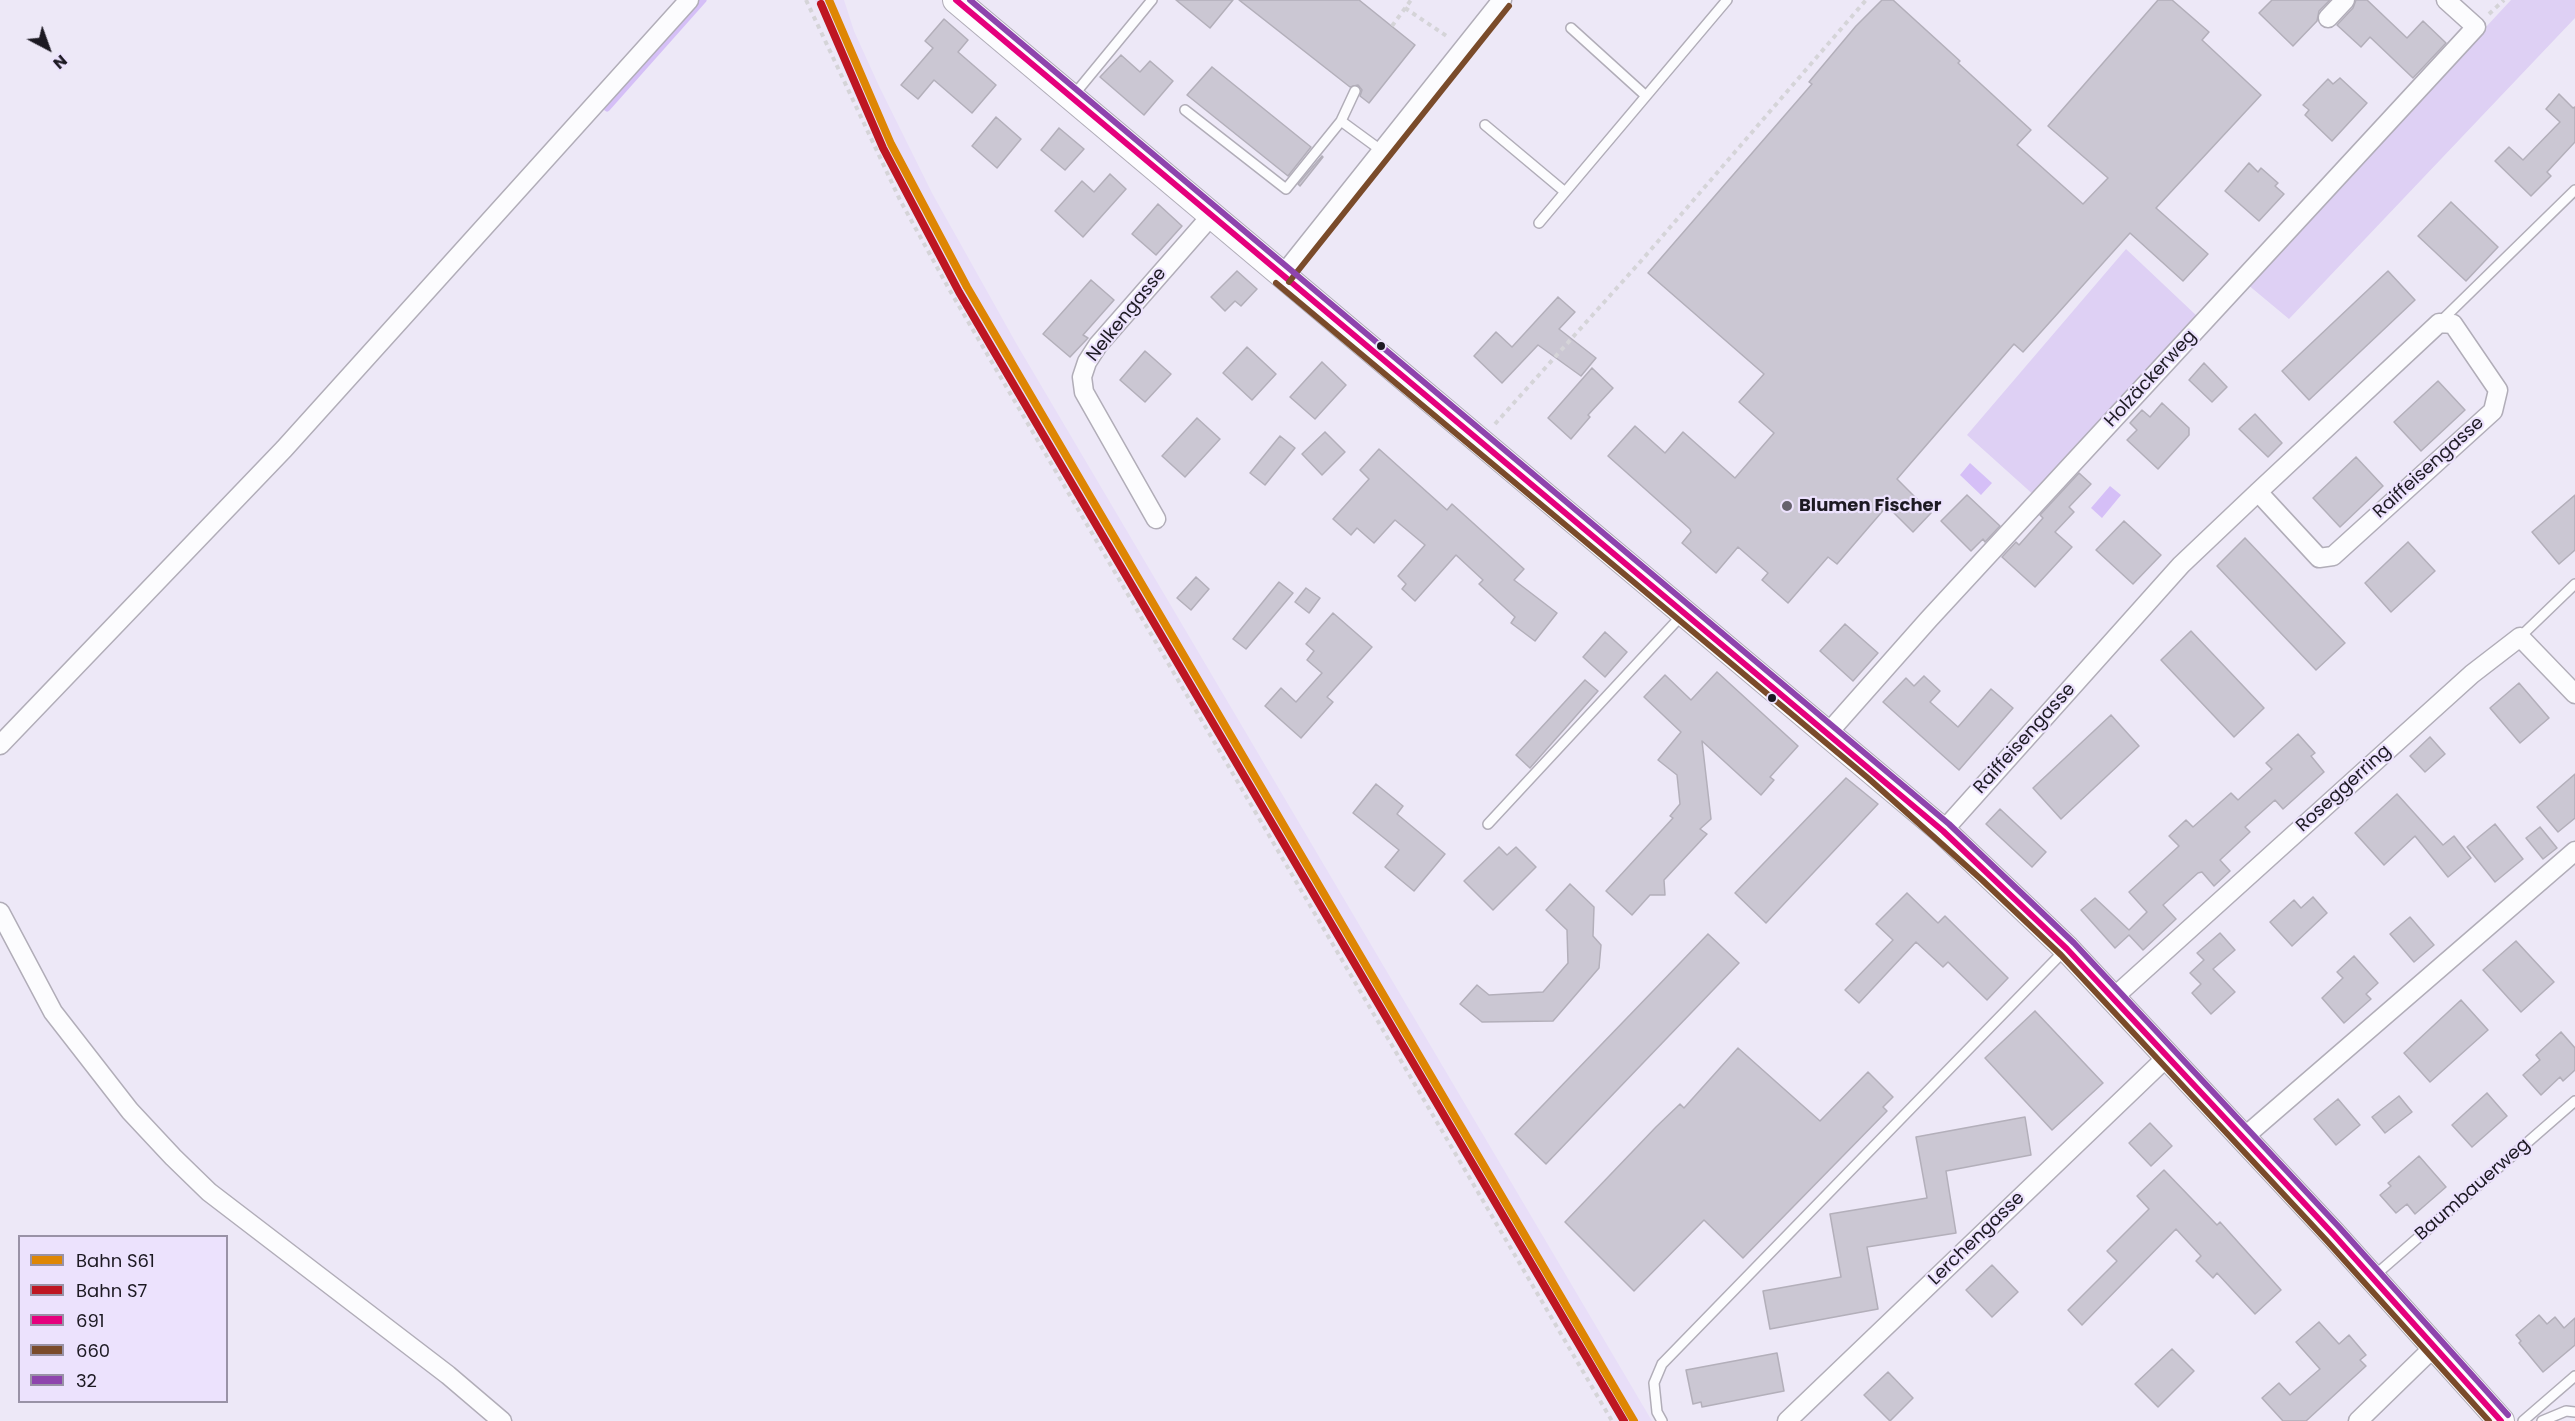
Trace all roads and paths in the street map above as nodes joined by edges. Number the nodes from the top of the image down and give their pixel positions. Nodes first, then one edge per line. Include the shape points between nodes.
1 (689, 0) edge
2 (806, 0) edge
3 (956, 0) edge
4 (1152, 0) edge
5 (1411, 0) edge
6 (1502, 0) edge
7 (1727, 0) edge
8 (1866, 0) edge
9 (2344, 0) edge
10 (2446, 0) edge
11 (1405, 8) junction
12 (2328, 18) dead end
13 (1392, 26) dead end
14 (1571, 28) dead end
15 (1464, 48) junction
16 (1355, 91) dead end
17 (1646, 96) junction
18 (1071, 99) junction
19 (1185, 110) dead end
20 (1341, 121) junction
21 (1485, 125) dead end
22 (1382, 151) junction
23 (2575, 190) edge
24 (1565, 192) junction
25 (1211, 216) junction
26 (1539, 223) dead end
27 (1282, 276) junction
28 (2439, 323) junction
29 (1479, 441) junction
30 (2258, 492) junction
31 (1156, 519) dead end
32 (2575, 584) edge
33 (1684, 612) junction
34 (2520, 637) junction
35 (2575, 694) edge
36 (1828, 733) junction
37 (0, 745) edge
38 (1488, 824) dead end
39 (1943, 831) junction
40 (2575, 850) edge
41 (0, 912) edge
42 (2067, 949) junction
43 (2113, 998) junction
44 (2167, 1057) junction
45 (2575, 1101) edge
46 (2243, 1138) junction
47 (2372, 1277) junction
48 (2434, 1347) junction
49 (2575, 1376) edge
50 (2575, 1412) edge
51 (502, 1421) edge
52 (1612, 1421) edge
53 (1662, 1421) edge
54 (1787, 1421) edge
55 (2358, 1421) edge
56 (2501, 1421) edge
57 (2523, 1421) edge
58 (2542, 1421) edge

1 - 37 street via 284,449
2 - 52 path via 900,200 949,289
3 - 18 main road
4 - 18 lane
5 - 11 path
6 - 15 street
7 - 17 lane
8 - 29 path via 1641,261
9 - 12 street
10 - 36 street, Holzäckerweg via 2476,27
11 - 13 path
11 - 15 path
14 - 17 lane
15 - 22 street
16 - 20 lane
17 - 24 lane
18 - 25 main road
19 - 20 lane via 1286,189
20 - 22 lane
21 - 24 lane
22 - 27 street
23 - 28 lane
24 - 26 lane
25 - 27 main road
25 - 31 street, Nelkengasse via 1098,345 1082,377 1084,392
27 - 29 main road
28 - 30 street, Raiffeisengasse
28 - 30 street, Raiffeisengasse via 2453,324 2498,390 2493,411 2333,556 2319,558
29 - 33 main road
30 - 39 street, Raiffeisengasse via 2181,565
32 - 34 lane
33 - 36 main road
33 - 38 lane
34 - 35 street
34 - 43 street, Roseggerring via 2472,674
36 - 39 main road
39 - 42 main road
40 - 46 street
41 - 51 street via 53,1012 130,1111 173,1157 209,1192
42 - 43 main road
42 - 53 lane via 1662,1364 1654,1383 1657,1412
43 - 44 main road
44 - 46 main road
44 - 54 street, Lerchengasse
45 - 47 lane, Baumbauerweg
46 - 47 main road
47 - 48 main road
48 - 55 street
48 - 56 main road
49 - 57 lane
50 - 58 lane via 2566,1411

